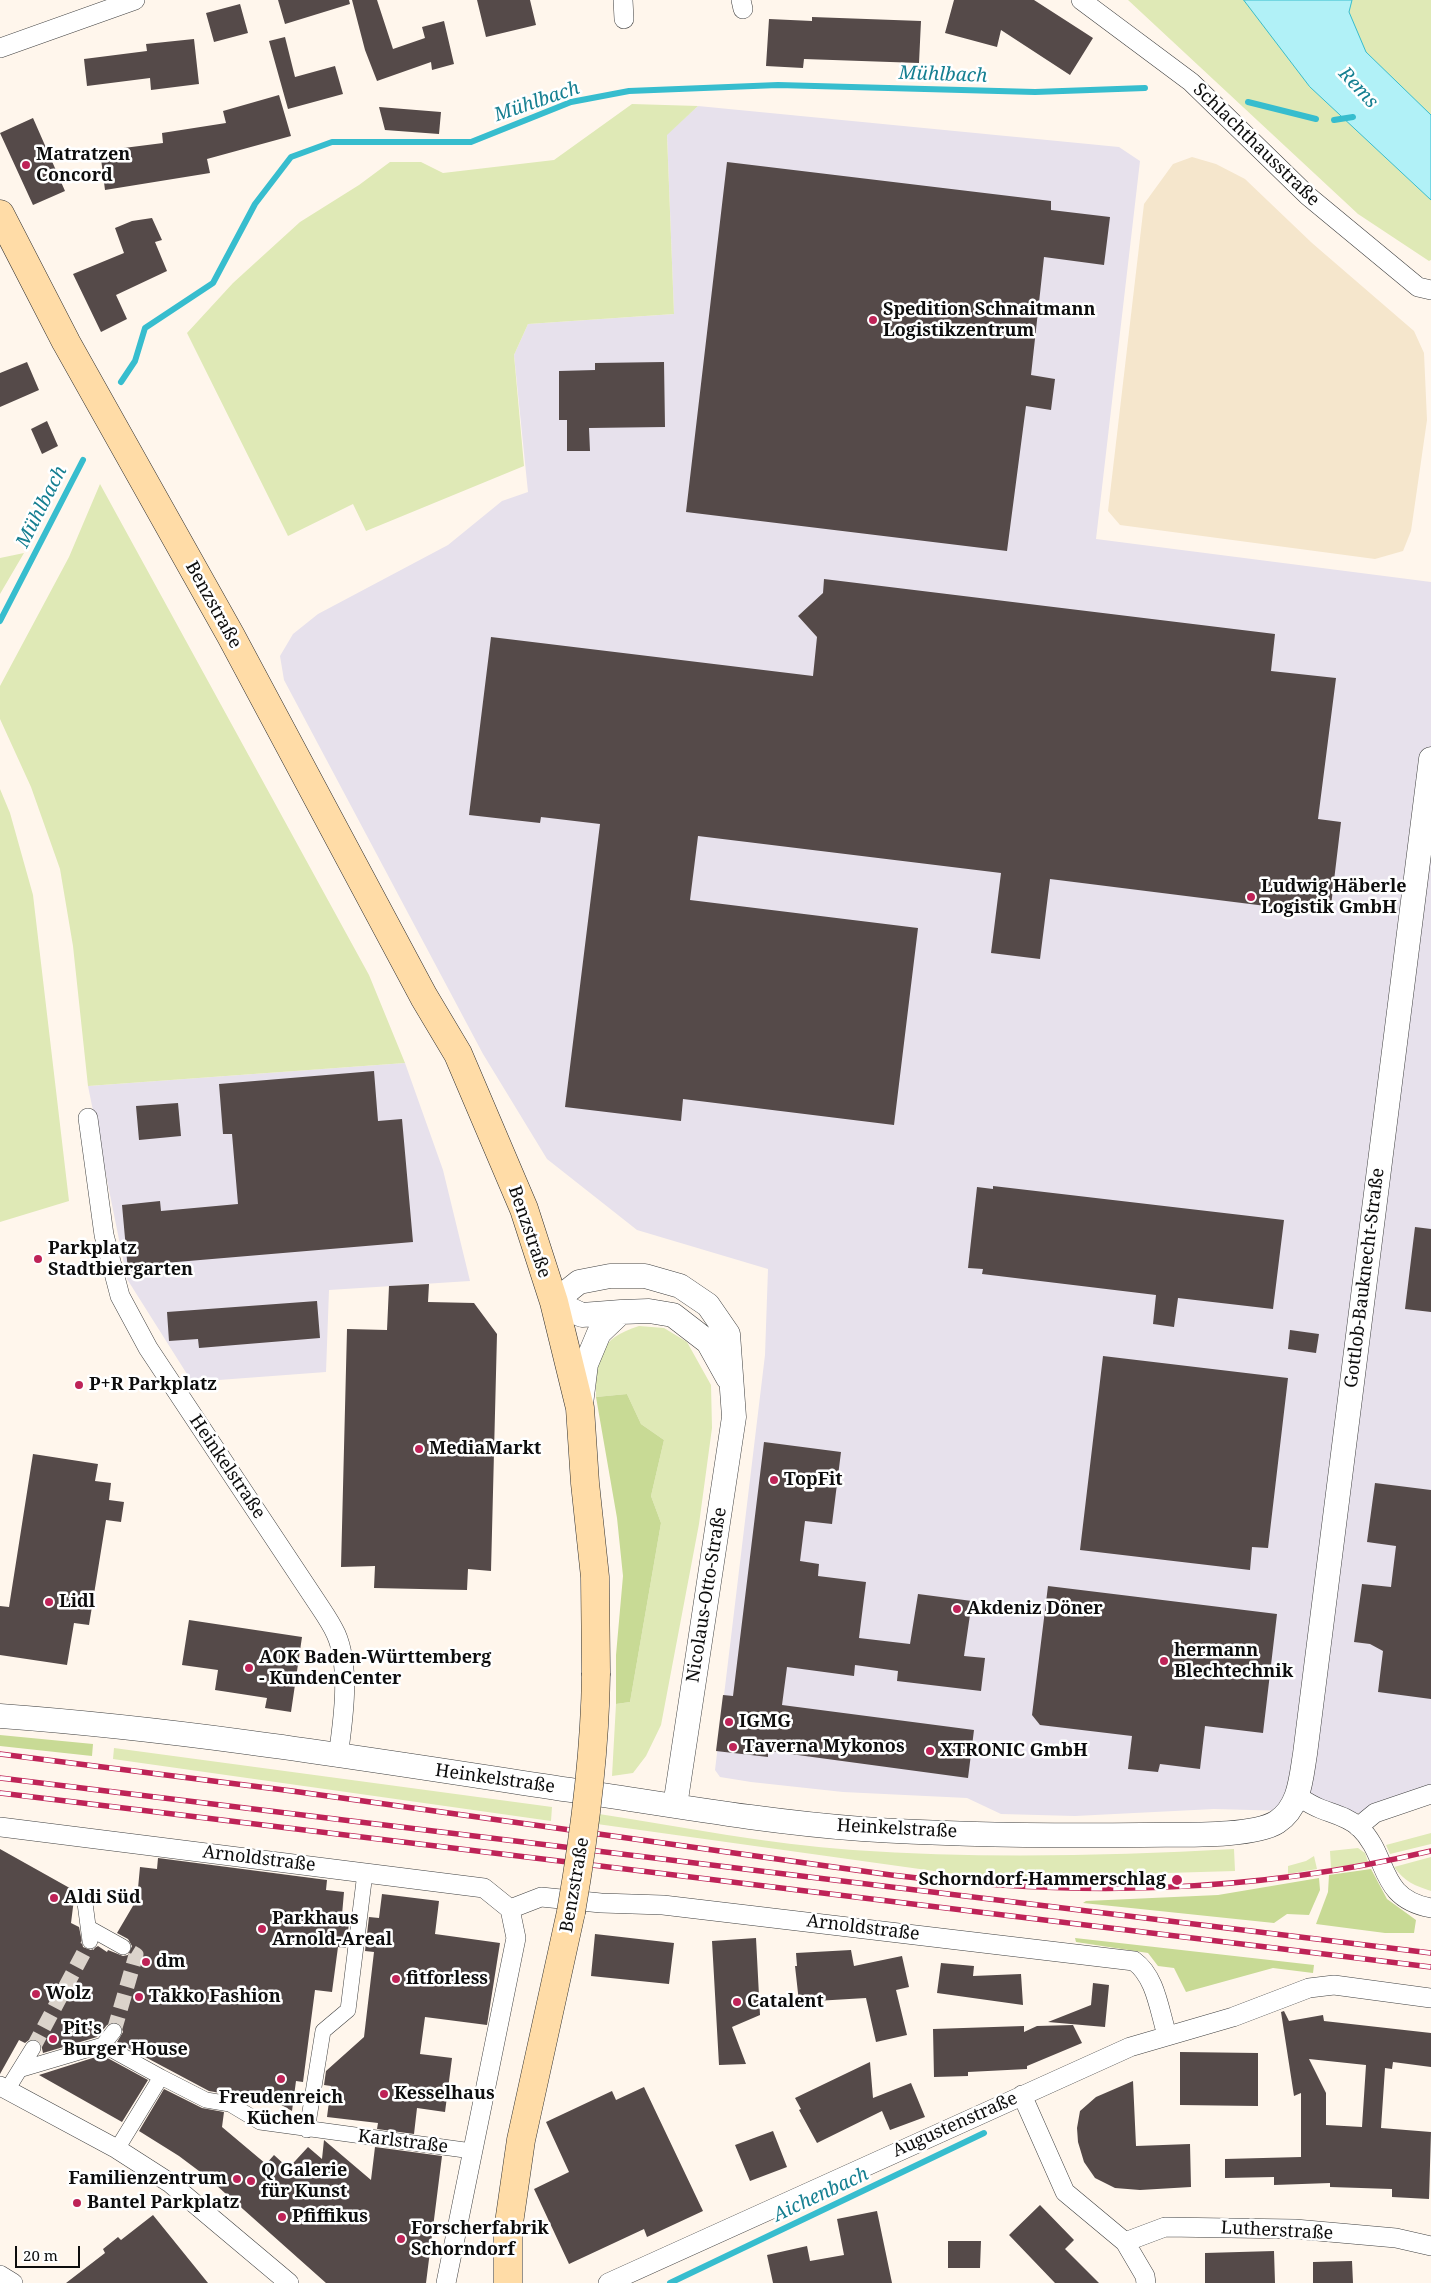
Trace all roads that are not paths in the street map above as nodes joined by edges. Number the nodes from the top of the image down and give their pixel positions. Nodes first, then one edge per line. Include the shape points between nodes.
1 (135, 0) edge
2 (623, 0) edge
3 (1081, 0) edge
4 (624, 19) dead end
5 (0, 48) edge
6 (0, 214) edge
7 (1431, 290) edge
8 (1431, 759) edge
9 (424, 997) junction
10 (88, 1118) dead end
11 (554, 1302) junction
12 (621, 1312) junction
13 (732, 1384) junction
14 (580, 1408) junction
15 (585, 1482) junction
16 (0, 1716) edge
17 (338, 1757) junction
18 (1431, 1794) edge
19 (1297, 1796) junction
20 (675, 1806) junction
21 (1358, 1827) junction
22 (0, 1828) edge
23 (365, 1873) junction
24 (85, 1903) dead end
25 (1431, 1908) edge
26 (510, 1910) junction
27 (123, 1947) tunnel mouth
28 (1431, 1998) edge
29 (114, 2031) tunnel mouth
30 (1167, 2035) junction
31 (104, 2045) junction
32 (33, 2048) tunnel mouth
33 (22, 2069) junction
34 (161, 2076) junction
35 (2, 2093) edge
36 (1022, 2095) junction
37 (307, 2130) junction
38 (117, 2149) junction
39 (472, 2151) junction
40 (1124, 2242) junction
41 (1431, 2246) edge
42 (0, 2275) edge
43 (14, 2283) edge
44 (289, 2283) edge
45 (446, 2283) edge
46 (508, 2283) edge
47 (608, 2283) edge
48 (1146, 2283) edge

1 - 5 street
2 - 4 street
3 - 7 street, Schlachthausstraße via 1191,82 1308,196 1418,287
6 - 9 main road, Benzstraße via 66,342 231,636
8 - 19 street, Gottlob-Bauknecht-Straße via 1307,1745
9 - 11 main road, Benzstraße via 458,1054 520,1200
9 - 15 main road, Benzstraße via 436,1042 511,1219 562,1412
10 - 17 street, Heinkelstraße via 104,1235 120,1296 148,1348 336,1634 344,1661
11 - 12 street, Nicolaus-Otto-Straße via 582,1315
11 - 13 street, Nicolaus-Otto-Straße via 579,1282 610,1276 645,1276 680,1286 708,1306 728,1334
11 - 14 main road, Benzstraße
12 - 13 street, Nicolaus-Otto-Straße via 649,1311 673,1316 708,1342
12 - 14 street via 599,1333 586,1364
13 - 20 street, Nicolaus-Otto-Straße via 734,1417
14 - 15 main road, Benzstraße
15 - 46 main road, Benzstraße, bridge via 595,1577 595,1738 587,1820 571,1912 522,2140 508,2230
16 - 17 street, Heinkelstraße via 97,1723
17 - 20 street, Heinkelstraße
18 - 21 street via 1375,1813
19 - 20 street, Heinkelstraße via 1277,1822 1263,1827 1204,1834 1032,1835 860,1829
19 - 21 street via 1344,1817
21 - 25 street via 1394,1890 1414,1905
22 - 23 street, Arnoldstraße
23 - 26 street, Arnoldstraße via 484,1888
23 - 37 street via 348,2010 324,2031
24 - 27 street via 89,1934
26 - 30 street, Arnoldstraße via 541,1897 663,1905 1134,1961 1150,1977
26 - 39 street via 516,1938
28 - 30 street, Augustenstraße via 1334,1985 1309,1988 1233,2017
29 - 31 street
30 - 36 street, Augustenstraße via 1130,2047
31 - 33 street
31 - 34 street, Karlstraße
32 - 33 street
33 - 35 street
34 - 37 street, Karlstraße via 206,2100 230,2104 260,2122
34 - 38 street
35 - 38 street
36 - 40 street via 1065,2192
36 - 47 street, Augustenstraße
37 - 39 street, Karlstraße
38 - 44 street via 170,2183
39 - 45 street
40 - 41 street, Lutherstraße via 1165,2227 1175,2227 1295,2229 1396,2238
40 - 48 street
42 - 43 street

